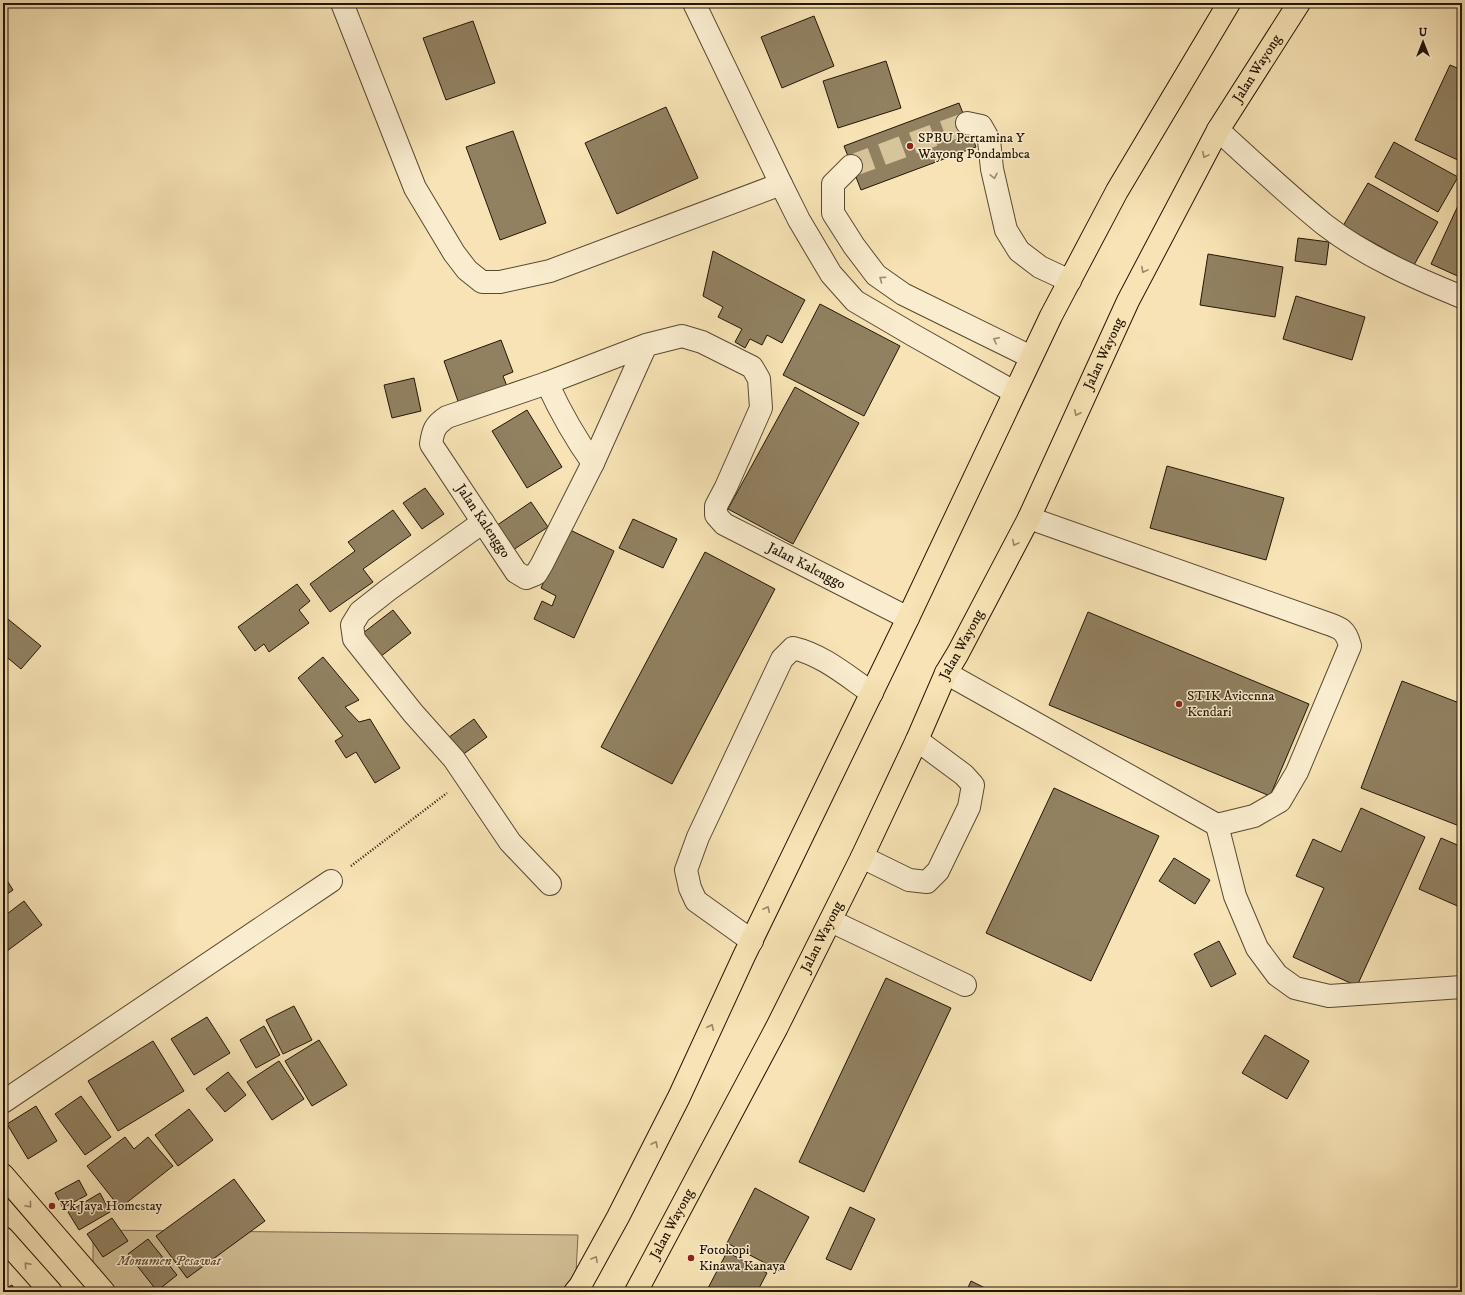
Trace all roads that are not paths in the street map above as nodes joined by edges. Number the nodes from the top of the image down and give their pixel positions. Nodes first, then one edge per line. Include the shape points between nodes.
1 (342, 3) edge
2 (694, 3) edge
3 (1229, 3) edge
4 (1299, 3) edge
5 (967, 123) dead end
6 (1218, 130) junction
7 (851, 166) tunnel mouth
8 (781, 184) junction
9 (1070, 281) junction
10 (1462, 297) edge
11 (646, 345) junction
12 (1031, 357) junction
13 (547, 383) junction
14 (1014, 392) junction
15 (593, 463) junction
16 (1029, 518) junction
17 (483, 522) junction
18 (908, 618) junction
19 (946, 673) junction
20 (872, 693) junction
21 (917, 740) junction
22 (1217, 825) junction
23 (862, 857) junction
24 (331, 881) road end
25 (550, 884) dead end
26 (831, 921) junction
27 (752, 941) junction
28 (965, 985) dead end
29 (1462, 987) edge
30 (3, 1102) edge
31 (3, 1175) edge
32 (3, 1238) edge
33 (51, 1292) edge
34 (104, 1292) edge
35 (575, 1292) edge
36 (636, 1292) edge

1 - 8 street via 415,188 454,253 467,270 482,282 500,282 550,271
2 - 8 street
3 - 9 main road via 1117,191
4 - 6 main road, Jalan Wayong
5 -> 9 street via 981,126 989,140 992,169 1006,230 1019,252 1040,267
6 - 10 street via 1326,226 1400,270
6 -> 16 main road, Jalan Wayong via 1128,301
12 -> 7 street via 903,294 876,275 833,213 833,184
8 - 14 street via 799,220 832,274 855,301
9 - 12 main road
11 - 13 street, Jalan Kalenggo
11 - 15 street, Jalan Kalenggo
11 - 18 street, Jalan Kalenggo via 682,336 702,342 752,367 759,379 761,408 716,506 716,515 724,524
12 - 14 main road
13 - 15 street via 578,441
13 - 17 street, Jalan Kalenggo via 447,417 433,431 431,444
14 - 18 main road
15 - 17 street, Jalan Kalenggo via 536,574 526,578 516,572
16 -> 19 main road, Jalan Wayong
16 - 22 street via 1326,623 1338,628 1347,636 1350,646 1297,772 1280,801 1254,816
17 - 25 street via 360,612 352,625 354,639 408,708 454,759 510,842
18 - 20 main road
19 - 21 main road, Jalan Wayong
19 - 22 street
27 -> 20 main road
20 - 27 street via 832,665 804,651 794,648 782,659 698,837 686,870 696,901
21 - 23 main road, Jalan Wayong
21 - 23 street via 964,775 973,785 969,807 938,871 927,882 909,880
22 - 29 street via 1235,896 1257,948 1277,975 1295,988 1329,996
23 - 26 main road, Jalan Wayong
24 - 30 street
26 - 28 street
26 - 36 main road, Jalan Wayong
35 -> 27 main road via 622,1210 679,1097
31 -> 34 main road
33 -> 32 main road

